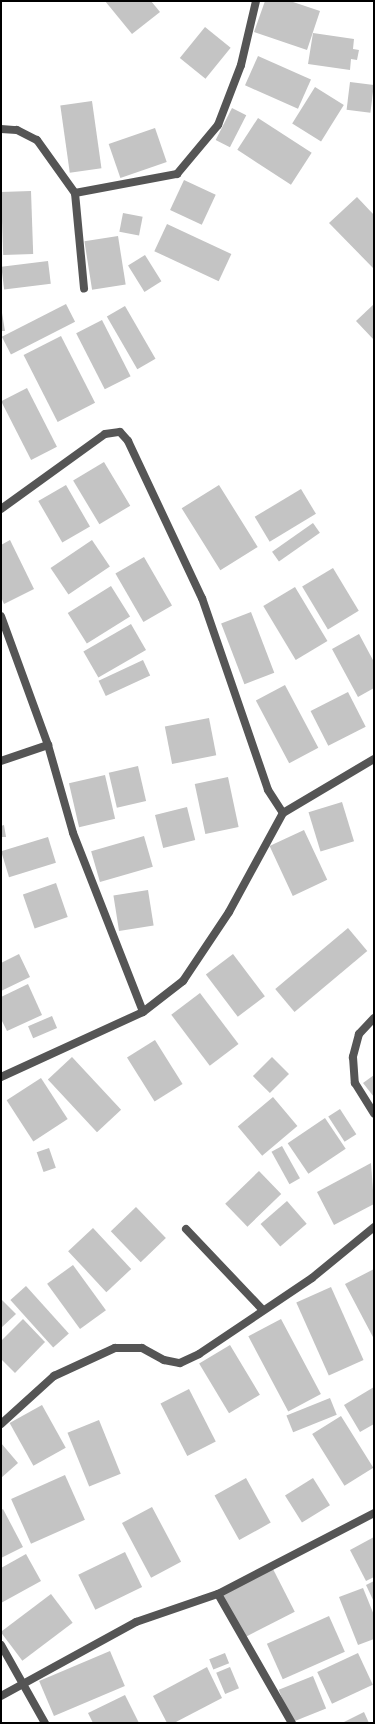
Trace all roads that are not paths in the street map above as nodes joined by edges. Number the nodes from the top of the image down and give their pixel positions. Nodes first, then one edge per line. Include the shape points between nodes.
1 (256, 1) edge
2 (1, 129) edge
3 (75, 193) junction
4 (84, 289) dead end
5 (1, 509) edge
6 (1, 616) edge
7 (48, 745) junction
8 (374, 759) edge
9 (1, 761) edge
10 (283, 813) junction
11 (144, 1012) junction
12 (374, 1018) edge
13 (1, 1077) edge
14 (374, 1113) edge
15 (374, 1228) edge
16 (186, 1229) dead end
17 (262, 1309) junction
18 (1, 1424) edge
19 (374, 1513) edge
20 (218, 1594) junction
21 (1, 1644) edge
22 (24, 1685) junction
23 (1, 1696) edge
24 (45, 1723) edge
25 (292, 1723) edge

1 - 3 street via 241,65 218,125 177,174
2 - 3 street via 17,130 37,140
3 - 4 street
5 - 10 street via 105,434 120,432 128,441 202,598 268,790
6 - 7 street
7 - 9 street
7 - 11 street via 73,833
8 - 10 street
10 - 11 street via 229,912 183,981
11 - 13 street
12 - 14 street via 359,1034 353,1057 355,1083
15 - 17 street via 312,1278
16 - 17 street
17 - 18 street via 199,1354 180,1362 164,1360 142,1348 115,1348 90,1358 54,1376
19 - 20 street
20 - 22 street via 136,1622
20 - 25 street
21 - 22 street
22 - 23 street
22 - 24 street

